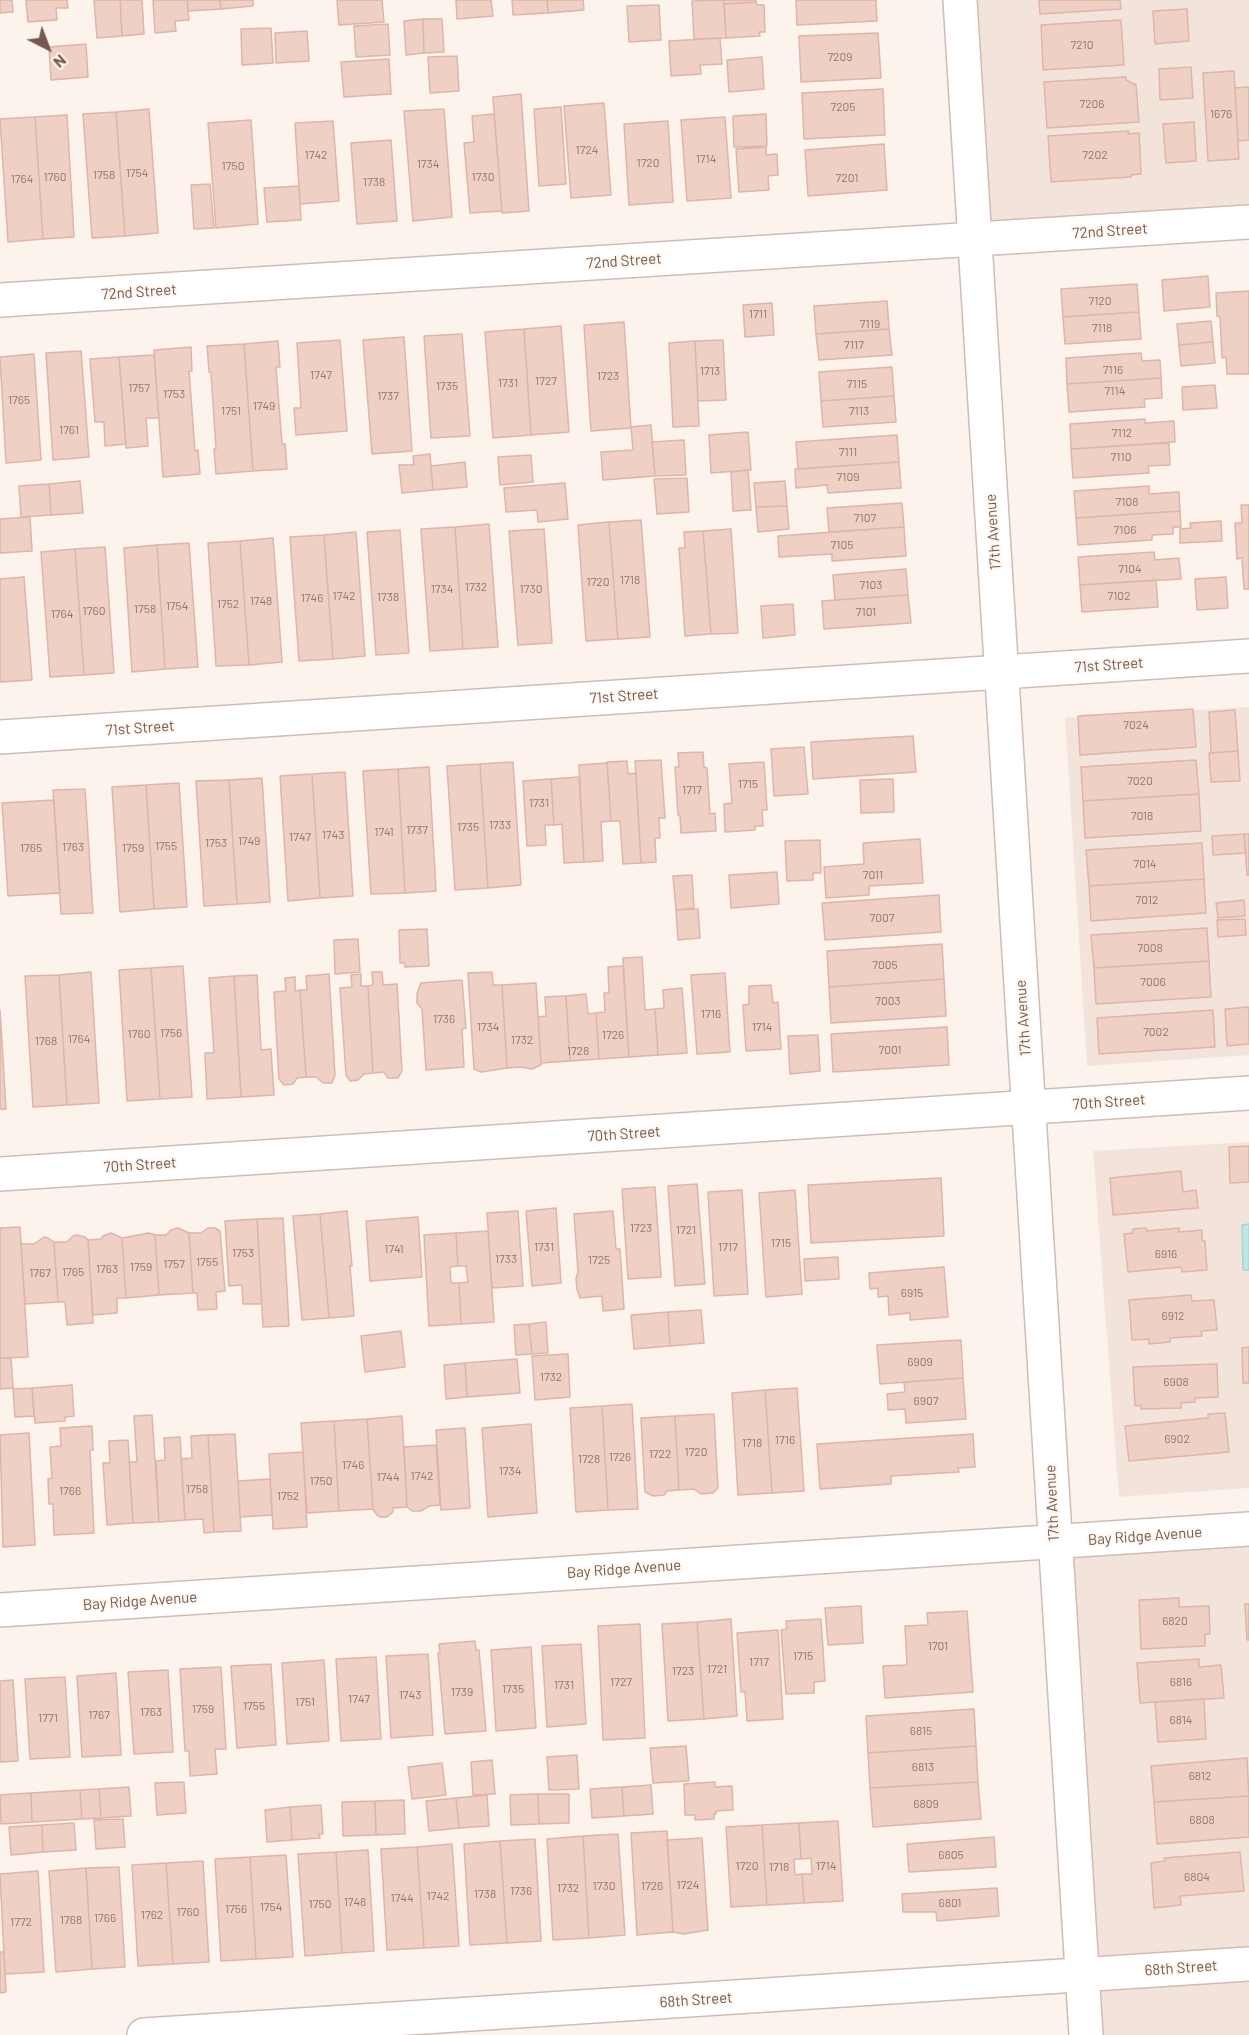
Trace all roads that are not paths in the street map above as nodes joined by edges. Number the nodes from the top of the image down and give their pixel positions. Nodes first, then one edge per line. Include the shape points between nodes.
1 (960, 0) edge
2 (1249, 222) edge
3 (974, 239) junction
4 (0, 300) edge
5 (1249, 656) edge
6 (1001, 672) junction
7 (0, 737) edge
8 (1249, 1093) edge
9 (1029, 1107) junction
10 (0, 1174) edge
11 (1249, 1529) edge
12 (1055, 1541) junction
13 (0, 1610) edge
14 (1249, 1964) edge
15 (1082, 1975) junction
16 (144, 2035) edge
17 (1086, 2035) edge

1 - 3 street, 17th Avenue
2 - 3 street, 72nd Street
3 - 4 street, 72nd Street
3 - 6 street, 17th Avenue
5 - 6 street, 71st Street
6 - 7 street, 71st Street
6 - 9 street, 17th Avenue
8 - 9 street, 70th Street
9 - 10 street, 70th Street
9 - 12 street, 17th Avenue
11 - 12 street, Bay Ridge Avenue
12 - 13 street, Bay Ridge Avenue
12 - 15 street, 17th Avenue
14 - 15 street, 68th Street
15 - 16 street, 68th Street
15 - 17 street, 17th Avenue

